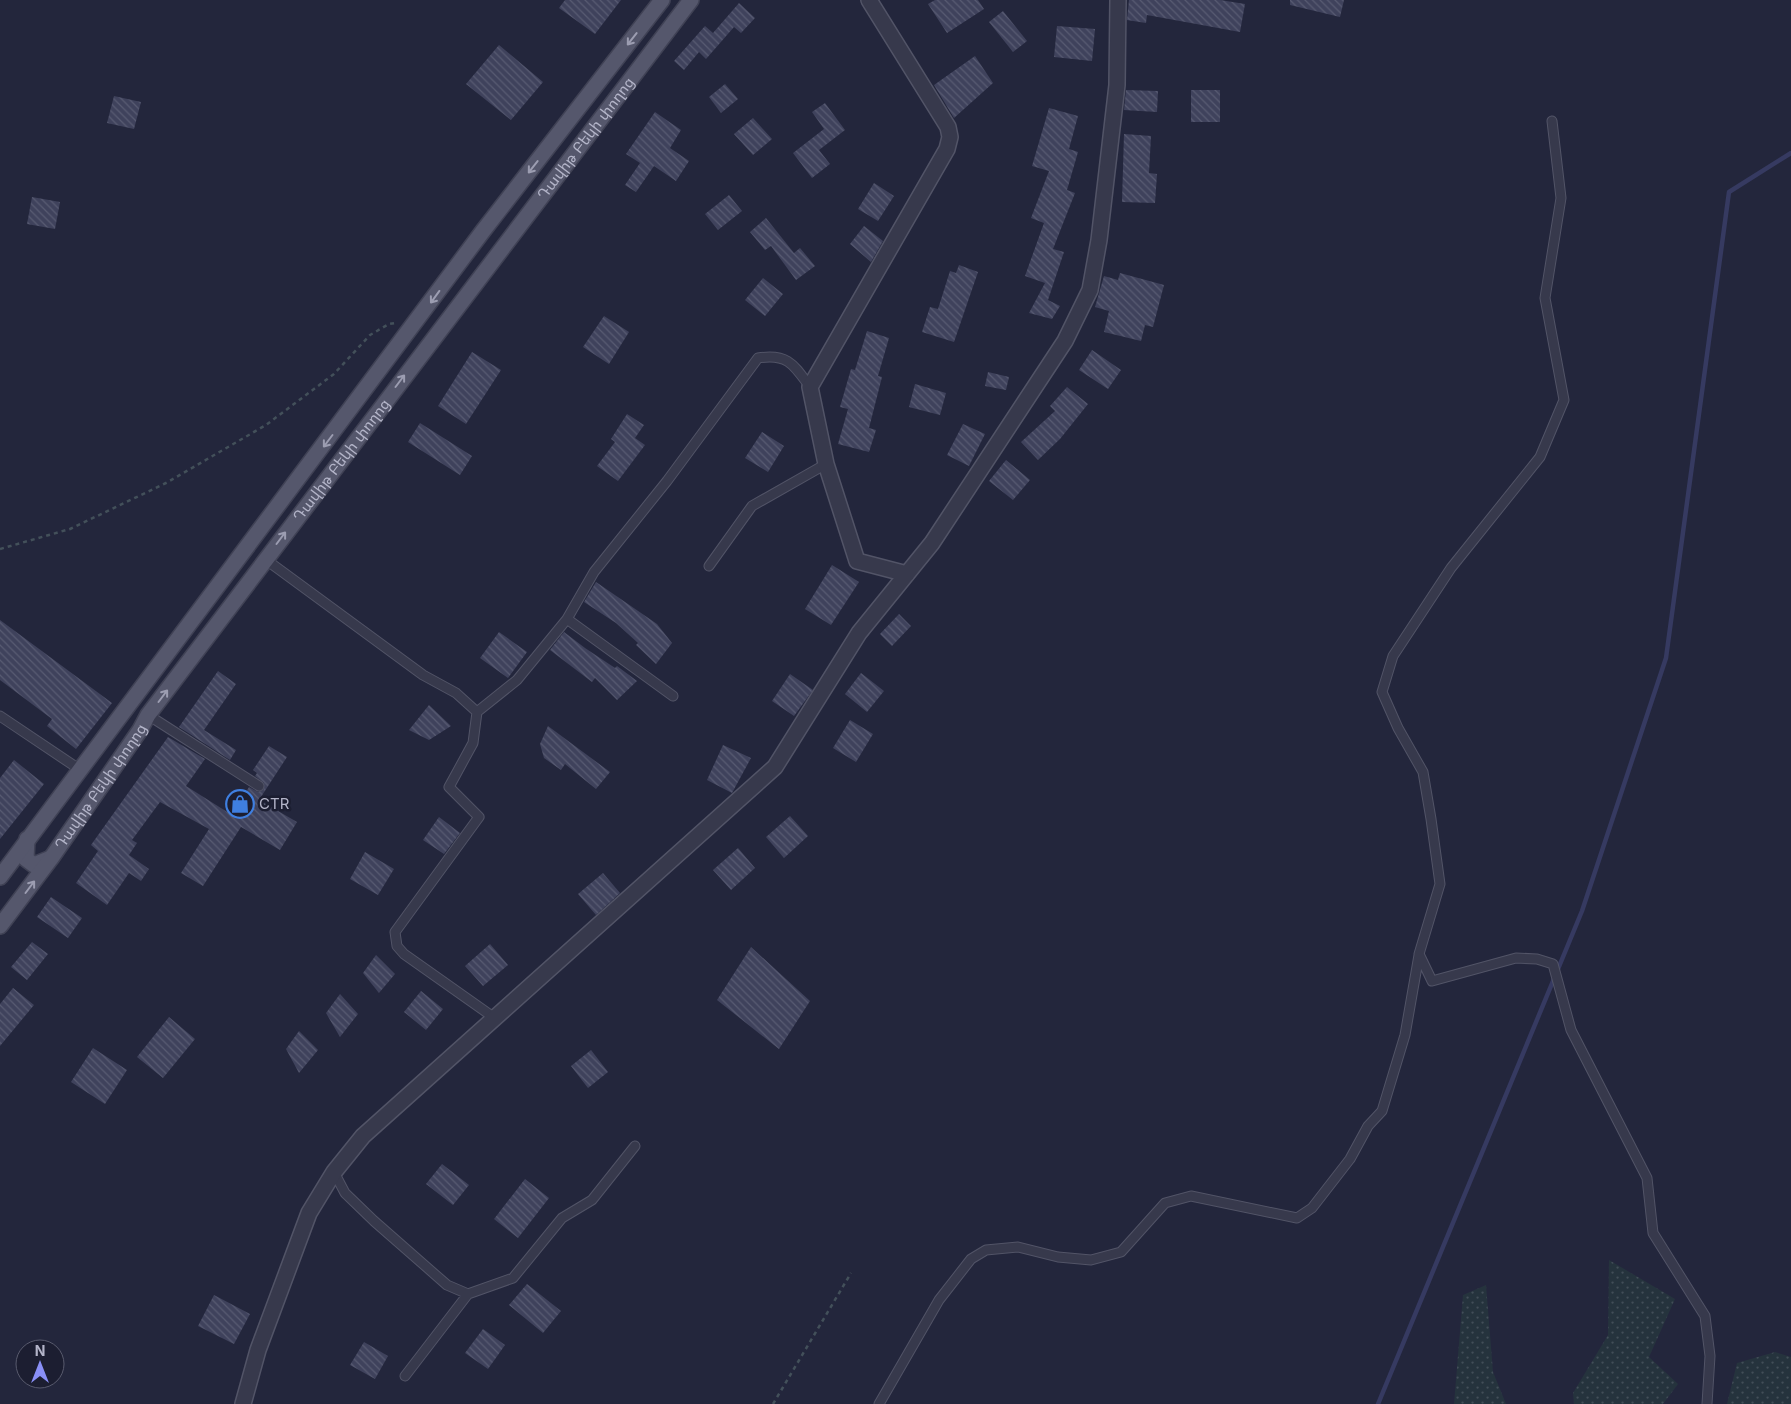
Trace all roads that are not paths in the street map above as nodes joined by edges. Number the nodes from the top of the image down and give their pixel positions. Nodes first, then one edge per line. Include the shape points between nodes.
1 (662, 0) edge
2 (691, 0) edge
3 (869, 0) edge
4 (1118, 0) edge
5 (1552, 121) dead end
6 (810, 387) junction
7 (342, 422) junction
8 (359, 435) junction
9 (826, 464) junction
10 (265, 558) junction
11 (709, 566) dead end
12 (907, 574) junction
13 (568, 619) junction
14 (673, 696) dead end
15 (477, 712) junction
16 (148, 715) junction
17 (0, 716) edge
18 (118, 717) junction
19 (140, 730) junction
20 (79, 769) junction
21 (259, 786) dead end
22 (27, 840) junction
23 (52, 857) junction
24 (0, 877) edge
25 (0, 926) edge
26 (1419, 954) junction
27 (496, 1019) junction
28 (635, 1146) dead end
29 (334, 1172) junction
30 (468, 1294) junction
31 (405, 1376) dead end
32 (243, 1404) edge
33 (879, 1404) edge
34 (1708, 1404) edge

1 -> 7 main road, Դավիթ Բեկի փողոց via 483,231
8 -> 2 main road, Դավիթ Բեկի փողոց
3 - 6 street via 948,127 950,137 947,149
4 - 12 street via 1117,86 1100,240 1090,290 1065,341 932,543
5 - 26 lane via 1562,198 1545,298 1564,400 1540,457 1451,568 1393,656 1382,692 1423,772 1431,818 1440,884
6 - 9 street
6 - 13 lane via 792,362 772,355 758,358 667,481 594,572
7 - 8 main road
7 -> 18 main road, Դավիթ Բեկի փողոց
10 -> 8 main road, Դավիթ Բեկի փողոց
9 - 11 lane via 752,506
9 - 12 street via 857,561
10 - 15 lane via 424,675 456,693
16 -> 10 main road, Դավիթ Բեկի փողոց
12 - 27 street via 859,633 775,767
13 - 14 lane
13 - 15 lane via 517,680
15 - 27 lane via 472,743 449,787 479,818 395,932 397,946 404,954
16 - 19 main road, Դավիթ Բեկի փողոց
16 - 21 lane
17 - 20 lane
18 - 19 main road via 128,712 136,717
18 - 20 main road, Դավիթ Բեկի փողոց
19 - 23 main road, Դավիթ Բեկի փողոց
20 - 22 main road, Դավիթ Բեկի փողոց
22 - 23 main road via 26,859 34,865
22 - 24 main road, Դավիթ Բեկի փողոց
25 -> 23 main road, Դավիթ Բեկի փողոց
26 - 33 lane via 1405,1035 1382,1111 1368,1126 1350,1159 1312,1208 1297,1218 1191,1196 1165,1203 1122,1252 1091,1260 1058,1257 1018,1247 986,1250 971,1259 939,1300
26 - 34 lane via 1432,981 1516,958 1538,959 1552,964 1571,1030 1647,1178 1654,1233 1705,1316 1710,1356
27 - 29 street via 363,1136
28 - 30 lane via 592,1200 562,1218 513,1278
29 - 30 lane via 345,1193 381,1227 447,1285
29 - 32 street via 309,1213 258,1350
30 - 31 lane

